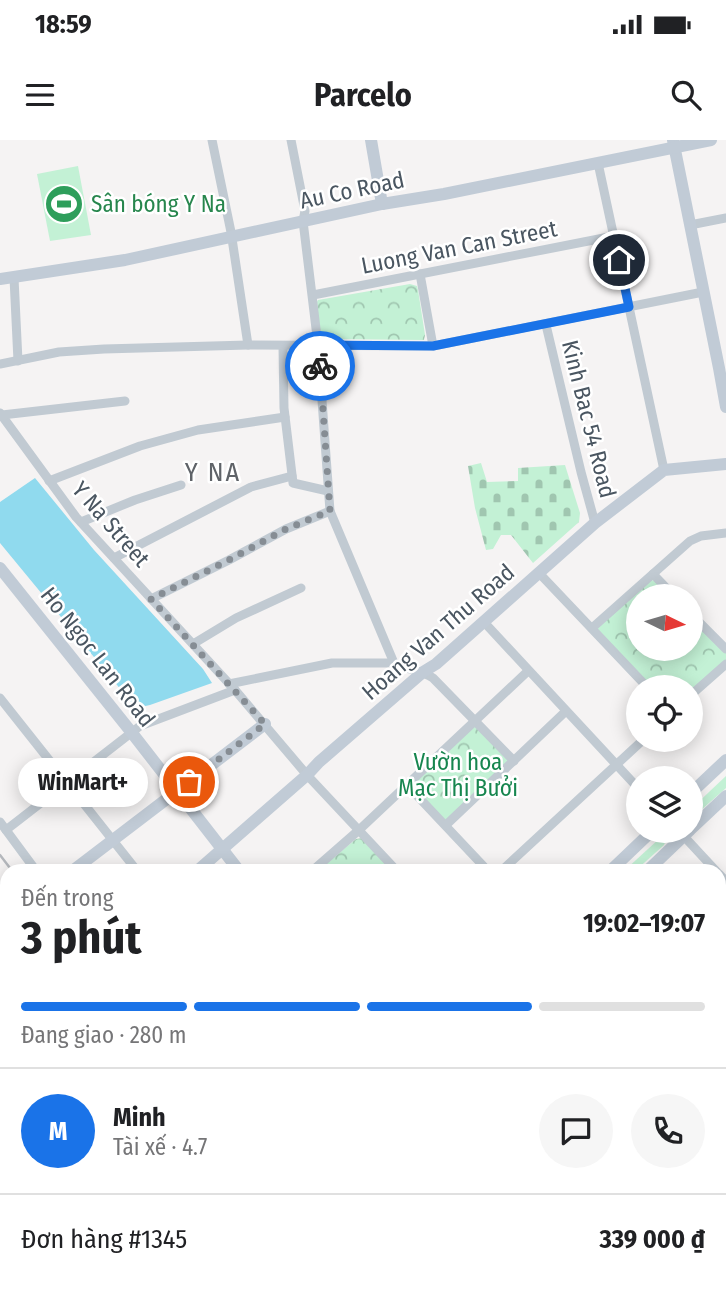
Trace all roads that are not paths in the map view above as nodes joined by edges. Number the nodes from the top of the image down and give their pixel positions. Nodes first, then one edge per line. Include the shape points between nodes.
1 (212, 140) edge
2 (291, 140) edge
3 (371, 140) edge
4 (712, 140) edge
5 (673, 144) edge
6 (598, 163) junction
7 (382, 204) junction
8 (726, 218) edge
9 (303, 221) junction
10 (690, 225) junction
11 (614, 236) junction
12 (232, 238) junction
13 (420, 274) junction
14 (14, 278) junction
15 (0, 279) edge
16 (703, 292) junction
17 (313, 295) junction
18 (629, 307) junction
19 (546, 325) junction
20 (248, 345) junction
21 (283, 345) junction
22 (318, 345) junction
23 (433, 346) junction
24 (18, 361) junction
25 (0, 364) edge
26 (723, 366) edge
27 (125, 401) dead end
28 (726, 407) edge
29 (1, 414) edge
30 (285, 417) junction
31 (726, 464) edge
32 (664, 470) junction
33 (292, 477) junction
34 (49, 481) junction
35 (181, 485) dead end
36 (328, 491) junction
37 (330, 511) junction
38 (81, 522) junction
39 (595, 523) junction
40 (726, 533) edge
41 (114, 558) junction
42 (0, 568) edge
43 (539, 573) junction
44 (653, 574) junction
45 (663, 584) edge
46 (301, 588) dead end
47 (151, 599) junction
48 (483, 621) junction
49 (704, 627) edge
50 (592, 628) junction
51 (193, 644) junction
52 (726, 649) edge
53 (394, 663) junction
54 (726, 664) edge
55 (528, 671) junction
56 (423, 672) junction
57 (636, 675) edge
58 (703, 684) edge
59 (232, 687) junction
60 (0, 698) edge
61 (566, 711) junction
62 (475, 721) junction
63 (265, 724) junction
64 (132, 733) junction
65 (630, 752) edge
66 (726, 760) edge
67 (514, 761) junction
68 (616, 765) junction
69 (307, 775) junction
70 (626, 775) edge
71 (67, 782) junction
72 (703, 782) edge
73 (407, 785) junction
74 (177, 791) junction
75 (726, 796) edge
76 (703, 817) edge
77 (446, 825) junction
78 (3, 826) edge
79 (359, 830) junction
80 (114, 839) junction
81 (639, 843) edge
82 (675, 843) edge
83 (695, 843) edge
84 (222, 849) junction
85 (31, 864) edge
86 (81, 864) edge
87 (132, 864) edge
88 (205, 864) edge
89 (234, 864) edge
90 (320, 864) edge
91 (391, 864) edge
92 (482, 864) edge
93 (509, 864) edge
94 (617, 864) edge
95 (654, 864) edge
96 (711, 864) edge

1 - 12 street
2 - 9 street
3 - 7 street
4 - 5 street, Au Co Road
5 - 6 street, Au Co Road
5 - 10 street
6 - 7 street, Au Co Road
6 - 11 street
7 - 9 street, Au Co Road
8 - 10 street
9 - 12 street, Au Co Road
9 - 17 street
10 - 16 street
11 - 13 street, Luong Van Can Street
11 - 18 street
12 - 14 street, Au Co Road
12 - 20 street
13 - 17 street, Luong Van Can Street
13 - 23 street
14 - 15 street, Au Co Road
14 - 24 street
16 - 18 street
16 - 26 street
17 - 22 street
18 - 19 street
18 - 32 street
19 - 23 street
19 - 39 street, Kinh Bac 54 Road
20 - 21 street
20 - 24 street via 79,350
21 - 22 street
21 - 30 street
22 - 23 street
22 - 36 street
24 - 25 street
26 - 28 street
27 - 29 street
29 - 34 street, Y Na Street
30 - 33 street
30 - 34 street via 175,436
31 - 32 street
32 - 39 street, Hoang Van Thu Road
33 - 36 street via 293,483
33 - 41 street via 251,488
34 - 38 street, Y Na Street
35 - 38 street
36 - 37 street
37 - 47 street
37 - 53 street
38 - 41 street, Y Na Street
39 - 43 street, Hoang Van Thu Road
40 - 44 street via 690,541
41 - 47 street, Y Na Street
42 - 64 street, Ho Ngoc Lan Road
43 - 48 street, Hoang Van Thu Road
43 - 50 street
44 - 45 street
44 - 50 street
46 - 51 street
47 - 51 street, Y Na Street
48 - 55 street
48 - 56 street, Hoang Van Thu Road
49 - 52 street
50 - 57 street
51 - 59 street, Y Na Street
53 - 56 street
53 - 59 street via 332,663
54 - 58 street
55 - 61 street
55 - 62 street
56 - 62 street
56 - 69 street, Hoang Van Thu Road
59 - 63 street, Y Na Street
59 - 64 street
60 - 71 street
61 - 67 street
61 - 68 street
62 - 67 street
62 - 73 street
63 - 69 street, Y Na Street
63 - 74 street
64 - 71 street
64 - 74 street, Ho Ngoc Lan Road
65 - 68 street
66 - 72 street
67 - 77 street
68 - 70 street
68 - 93 street
69 - 79 street, Y Na Street
69 - 84 street, Hoang Van Thu Road
71 - 78 street
71 - 80 street
73 - 77 street
73 - 79 street
74 - 80 street
74 - 84 street, Ho Ngoc Lan Road
75 - 76 street
77 - 92 street
78 - 85 street
79 - 90 street
79 - 91 street, Y Na Street
80 - 86 street
80 - 87 street
81 - 94 street
82 - 95 street
83 - 96 street
84 - 88 street, Hoang Van Thu Road
84 - 89 street, Ho Ngoc Lan Road

